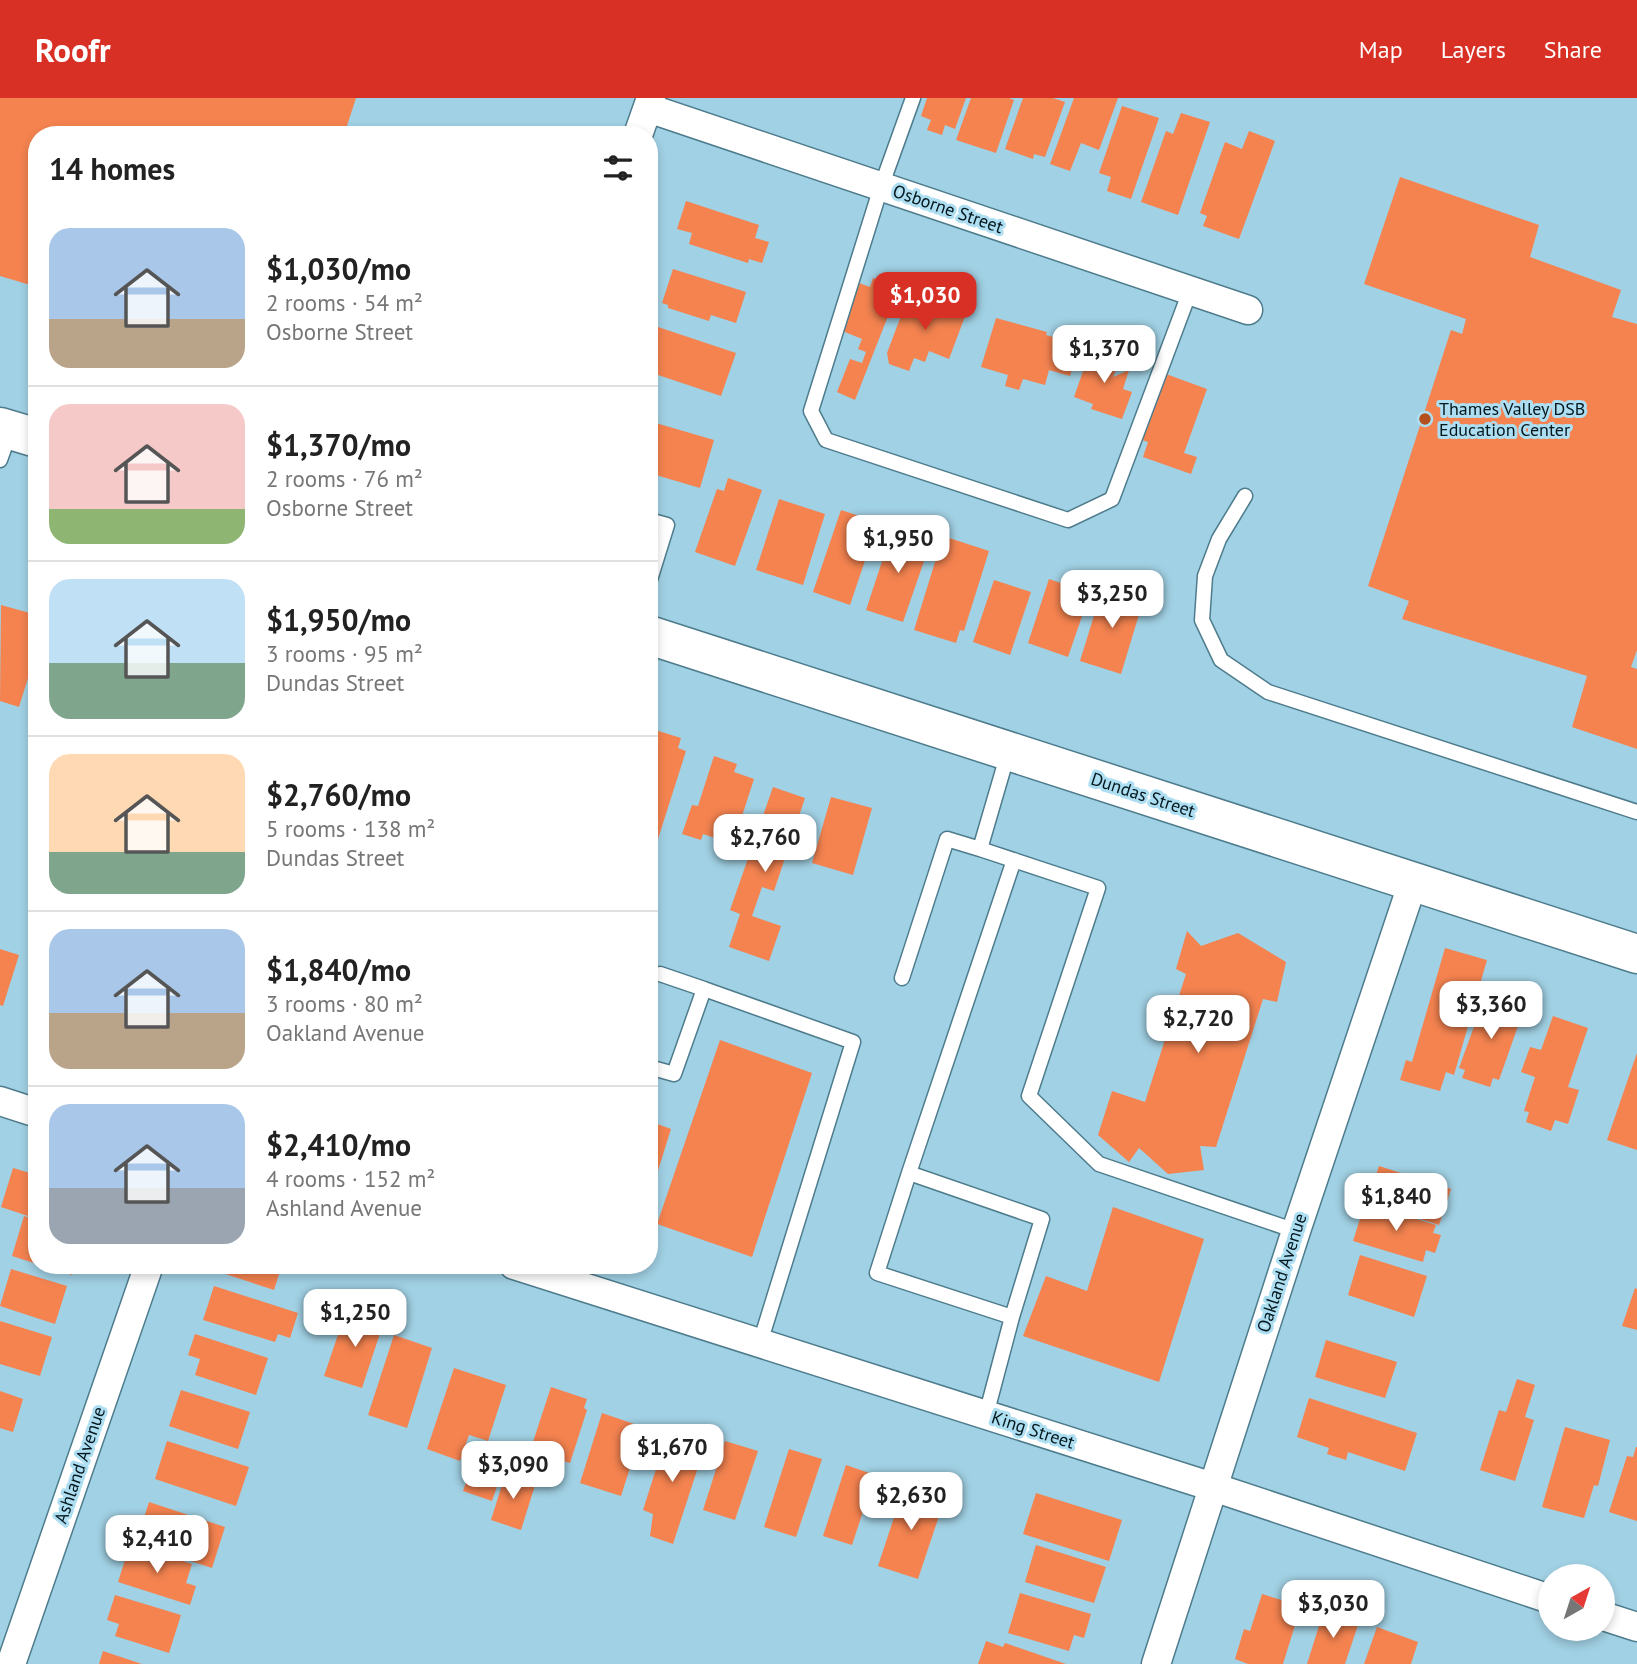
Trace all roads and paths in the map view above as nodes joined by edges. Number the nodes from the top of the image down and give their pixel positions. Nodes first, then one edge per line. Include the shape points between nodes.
1 (913, 98) edge
2 (649, 103) edge
3 (641, 126) edge
4 (881, 187) junction
5 (1190, 291) junction
6 (1248, 310) dead end
7 (1245, 496) dead end
8 (658, 522) edge
9 (658, 554) edge
10 (658, 638) edge
11 (1009, 751) junction
12 (1637, 812) edge
13 (980, 849) junction
14 (1014, 860) junction
15 (1413, 882) junction
16 (1637, 954) edge
17 (660, 974) dead end
18 (902, 978) dead end
19 (704, 989) junction
20 (658, 1070) edge
21 (0, 1101) edge
22 (28, 1110) edge
23 (909, 1173) junction
24 (1296, 1231) junction
25 (146, 1274) edge
26 (542, 1274) edge
27 (1012, 1317) junction
28 (760, 1343) junction
29 (986, 1415) junction
30 (1213, 1487) junction
31 (1538, 1595) edge
32 (1615, 1620) edge
33 (1637, 1627) edge
34 (11, 1664) edge
35 (1156, 1664) edge

1 - 4 lane
2 - 3 street
2 - 4 street, Osborne Street
4 - 5 street, Osborne Street
4 - 5 lane via 811,411 826,440 1068,520 1112,499
5 - 6 street, Osborne Street
7 - 12 lane via 1219,539 1205,576 1202,620 1221,660 1268,692
8 - 9 lane via 667,525
10 - 11 main road, Dundas Street
11 - 13 lane
11 - 15 main road, Dundas Street
13 - 14 lane
13 - 18 lane via 947,839
14 - 23 lane
14 - 24 lane via 1098,888 1029,1096 1099,1164
15 - 16 main road, Dundas Street
15 - 24 street, Oakland Avenue
17 - 19 lane
19 - 20 lane via 674,1074
19 - 28 lane via 853,1042
21 - 22 street
23 - 27 lane via 1042,1219
23 - 27 lane via 877,1273
24 - 30 street, Oakland Avenue
25 - 34 street, Ashland Avenue
26 - 28 street, King Street
27 - 29 lane
28 - 29 street, King Street
29 - 30 street, King Street
30 - 31 street, King Street
30 - 35 street, Oakland Avenue
32 - 33 street

